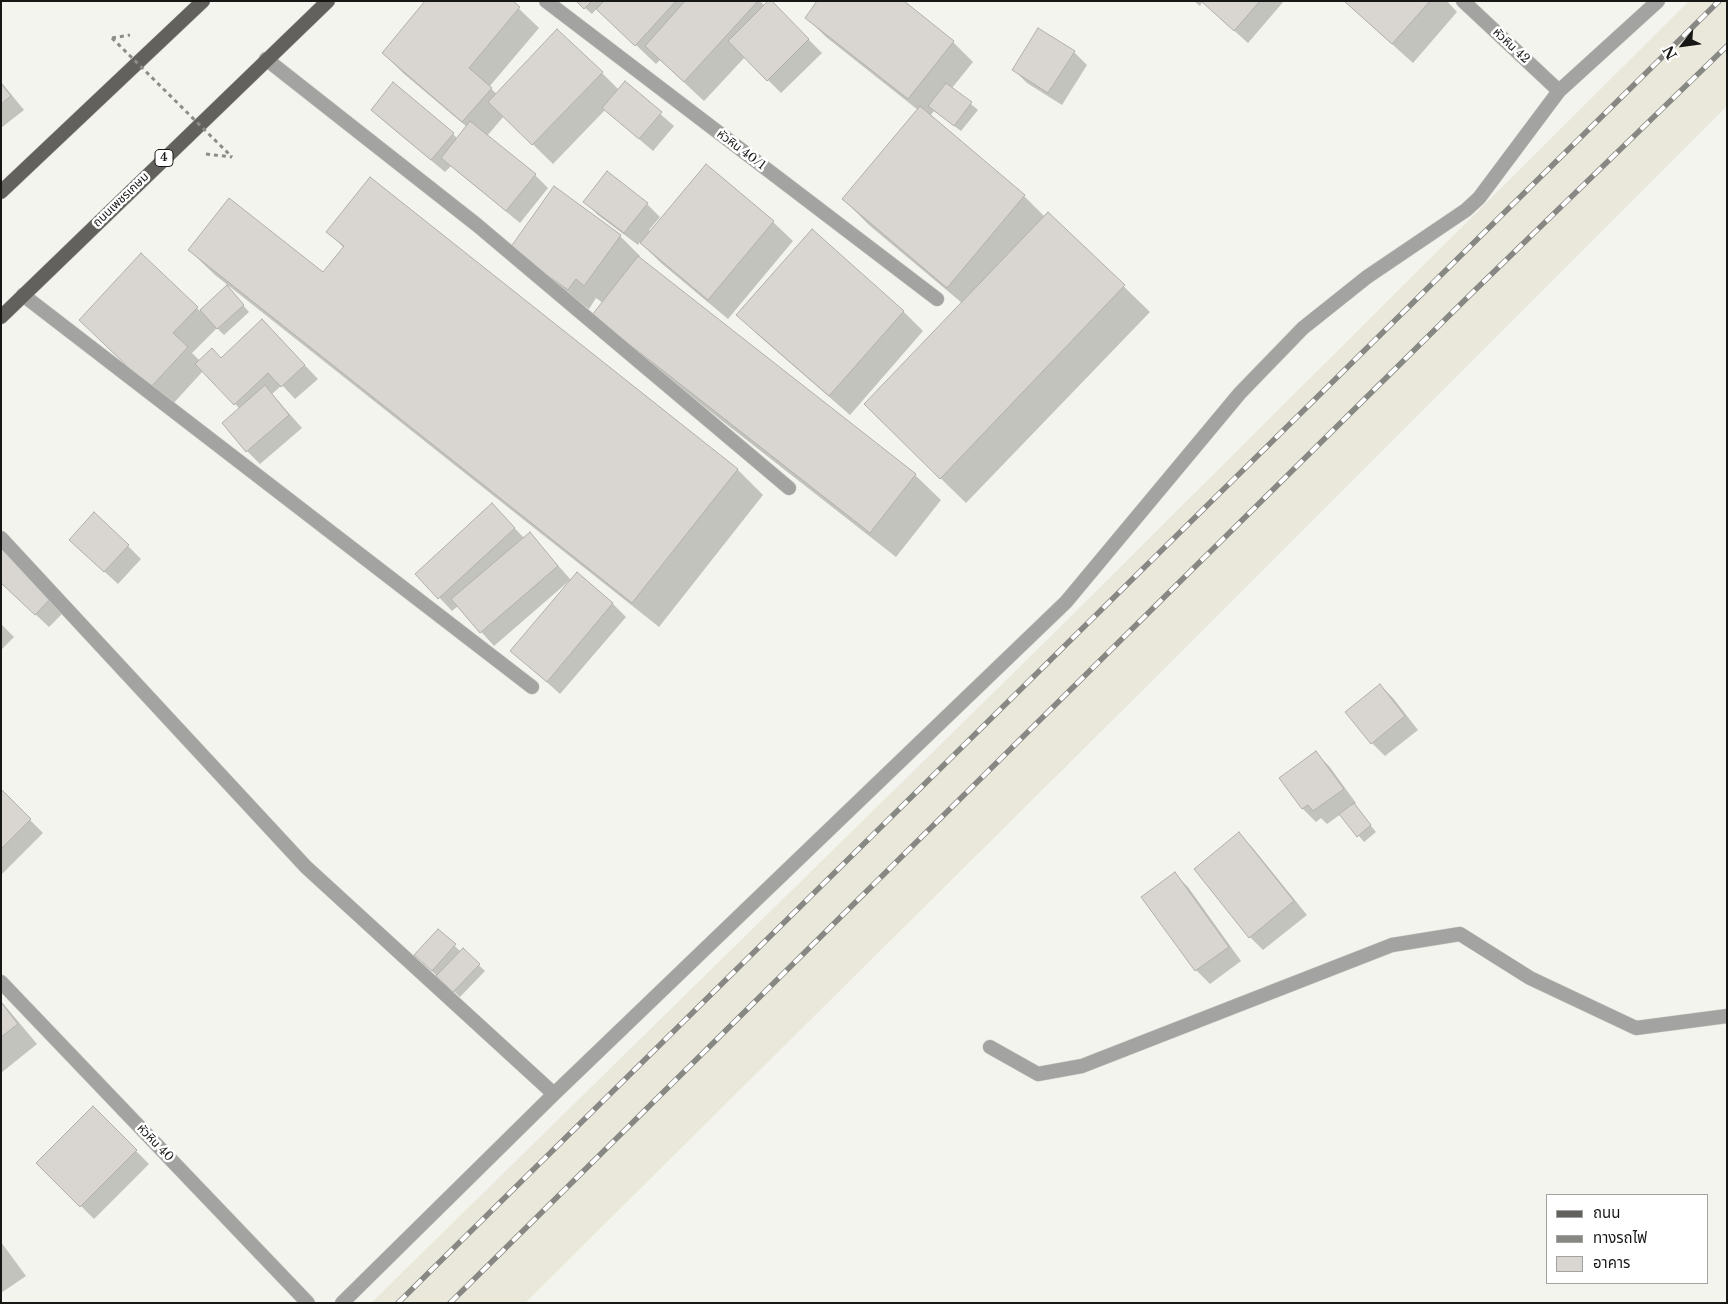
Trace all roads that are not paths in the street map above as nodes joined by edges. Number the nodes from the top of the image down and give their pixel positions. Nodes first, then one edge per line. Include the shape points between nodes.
1 (203, 1) edge
2 (328, 1) edge
3 (546, 1) edge
4 (1462, 1) edge
5 (1658, 1) edge
6 (266, 60) junction
7 (1559, 91) junction
8 (1, 192) edge
9 (23, 295) junction
10 (937, 299) dead end
11 (1, 317) edge
12 (789, 488) dead end
13 (1, 538) edge
14 (532, 687) dead end
15 (1, 982) edge
16 (1727, 1016) edge
17 (990, 1047) dead end
18 (554, 1094) junction
19 (308, 1303) edge
20 (342, 1303) edge

1 - 8 main road
2 - 6 main road, ถนนเพชรเกษม / 4
3 - 10 street, หัวหิน 40/1
4 - 7 street, หัวหิน 42
5 - 7 street
6 - 9 main road, ถนนเพชรเกษม / 4
6 - 12 street via 477,225
7 - 18 street via 1479,198 1367,277 1303,328 1240,393 1066,602
9 - 11 main road, ถนนเพชรเกษม / 4
9 - 14 street
13 - 18 street via 306,867
15 - 19 street, หัวหิน 40
16 - 17 street via 1636,1028 1530,978 1460,934 1392,945 1082,1066 1038,1074
18 - 20 street

